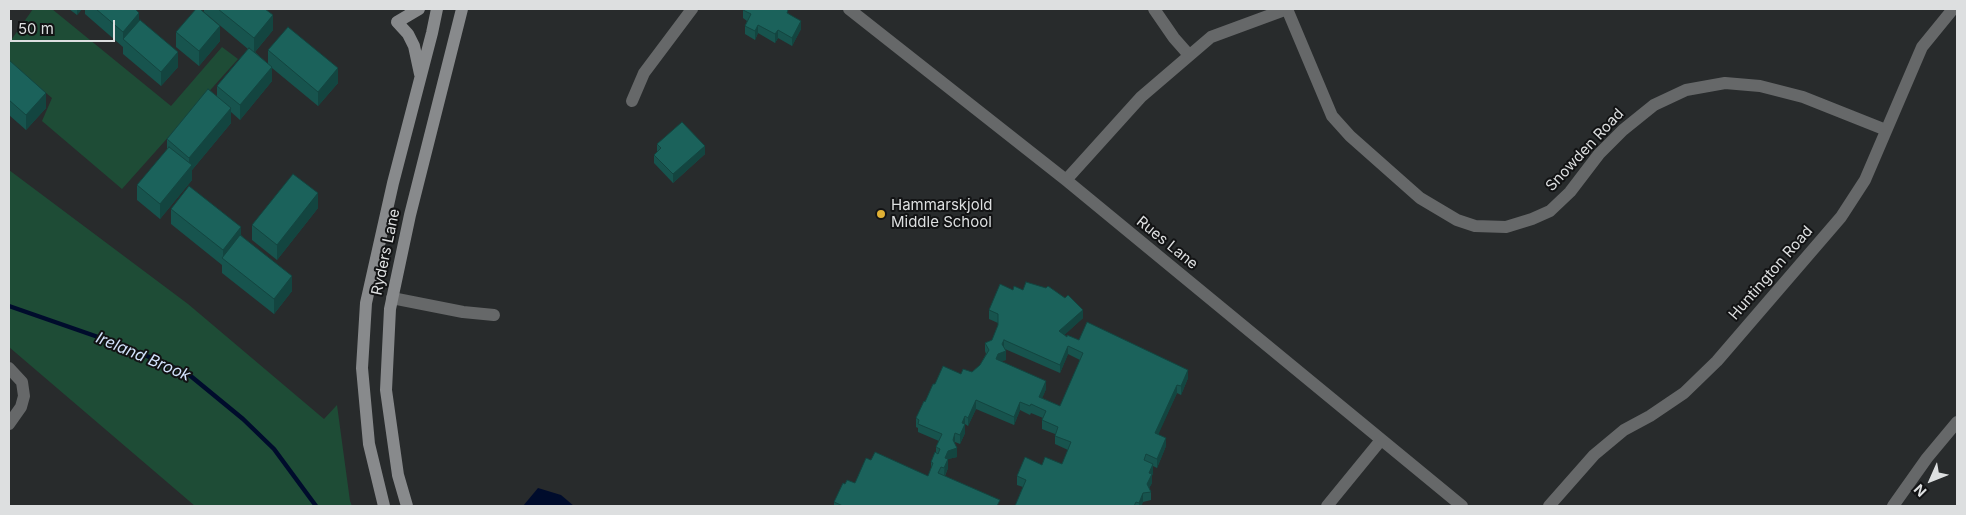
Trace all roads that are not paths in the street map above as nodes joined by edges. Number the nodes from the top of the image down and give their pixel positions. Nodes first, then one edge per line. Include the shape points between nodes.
1 (419, 9) edge
2 (436, 9) edge
3 (462, 9) edge
4 (692, 9) edge
5 (849, 9) edge
6 (1154, 9) edge
7 (1287, 9) edge
8 (1953, 9) edge
9 (1189, 55) junction
10 (421, 76) junction
11 (632, 101) dead end
12 (1886, 130) junction
13 (1066, 180) junction
14 (392, 298) junction
15 (494, 315) dead end
16 (9, 368) edge
17 (1957, 422) edge
18 (9, 424) edge
19 (1380, 440) junction
20 (384, 506) edge
21 (407, 506) edge
22 (1326, 506) edge
23 (1462, 506) edge
24 (1549, 506) edge
25 (1892, 506) edge

1 - 10 main road via 397,22 414,46
2 - 10 main road, Ryders Lane
3 - 14 main road, Ryders Lane
4 - 11 street via 644,73
5 - 13 street, Rues Lane
6 - 9 street
7 - 9 street via 1211,37
7 - 12 street, Snowden Road via 1332,116 1338,123 1420,198 1457,220 1475,226 1506,227 1550,211 1623,130 1654,105 1686,90 1725,83 1760,86 1803,97
8 - 12 street, Huntington Road via 1922,47
9 - 13 street via 1141,97
10 - 20 main road, Ryders Lane via 366,303 362,368 369,444
12 - 24 street, Huntington Road via 1865,180 1841,217 1717,361 1684,393 1624,430 1594,455
13 - 19 street, Rues Lane
14 - 15 street
14 - 21 main road, Ryders Lane via 386,390 398,475
16 - 18 street via 22,382 24,396 21,407
17 - 25 street
19 - 22 street
19 - 23 street, Rues Lane

